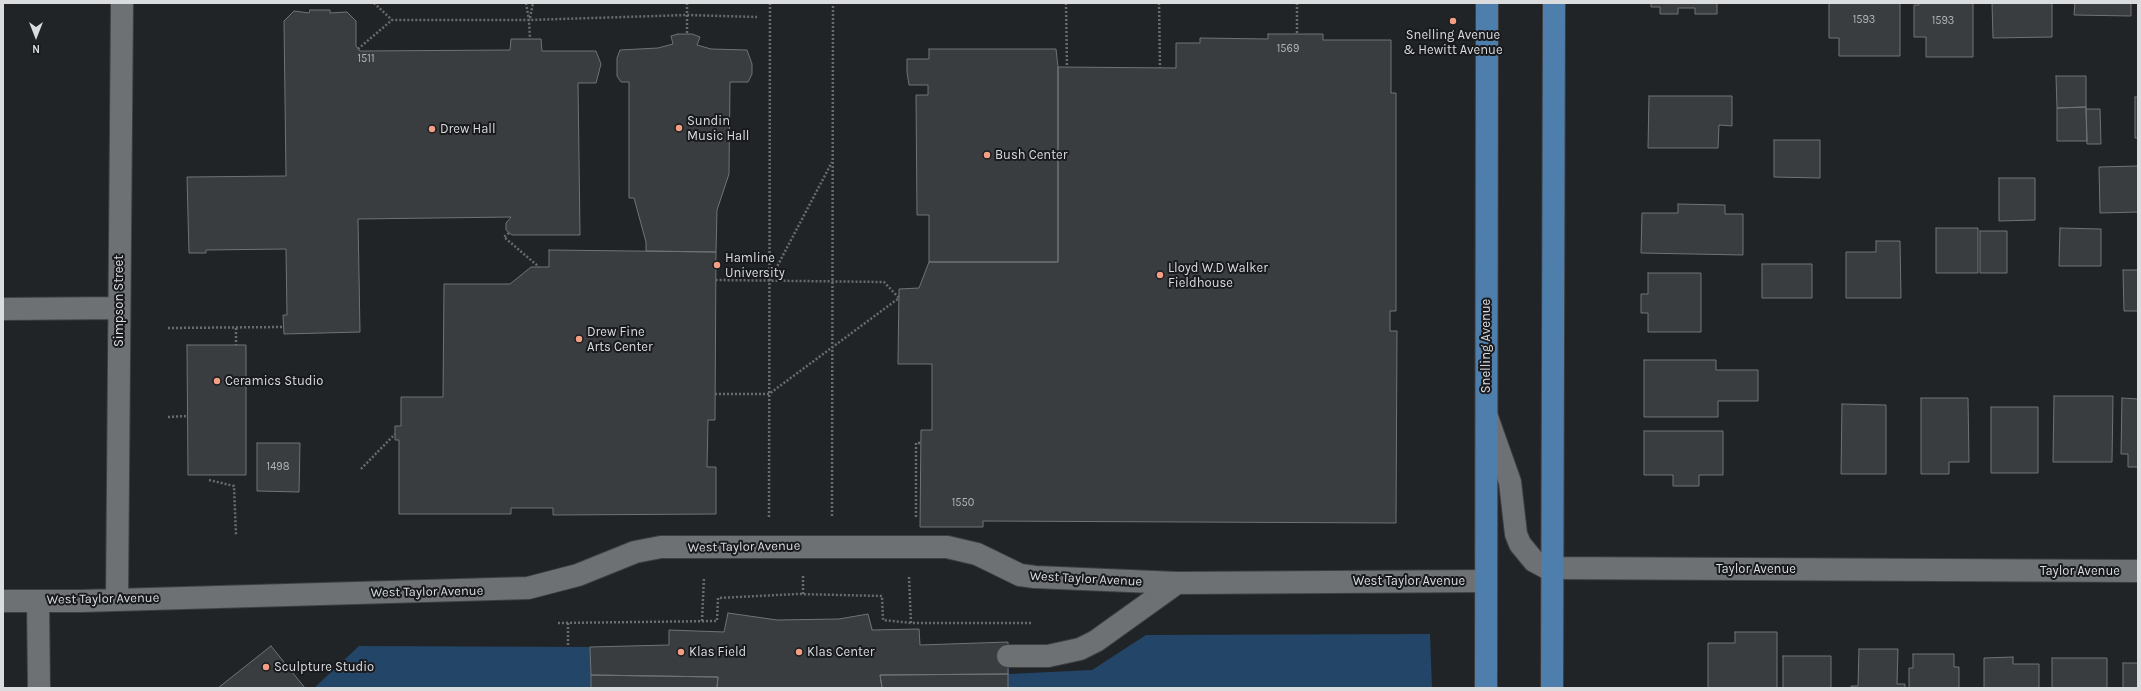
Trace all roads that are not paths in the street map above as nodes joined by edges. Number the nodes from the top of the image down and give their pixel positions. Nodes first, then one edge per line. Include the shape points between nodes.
1 (122, 3) edge
2 (1487, 3) edge
3 (1554, 3) edge
4 (119, 308) junction
5 (3, 309) edge
6 (1486, 414) junction
7 (1553, 570) junction
8 (2138, 571) edge
9 (1485, 581) junction
10 (1177, 583) junction
11 (117, 599) junction
12 (3, 601) edge
13 (38, 601) junction
14 (1008, 656) dead end
15 (39, 688) edge
16 (1486, 688) edge
17 (1552, 688) edge

1 - 4 street, Simpson Street
2 - 6 main road, Snelling Avenue
3 - 7 main road
4 - 5 street
4 - 11 street, Simpson Street
6 - 7 street, Taylor Avenue via 1510,482 1516,534 1520,544 1534,561
6 - 9 main road, Snelling Avenue
7 - 8 street, Taylor Avenue via 1682,568
7 - 17 main road
9 - 10 street, West Taylor Avenue
9 - 16 main road, Snelling Avenue
10 - 11 street, West Taylor Avenue via 1020,576 977,554 947,547 661,547 635,552 578,576 528,588
10 - 14 street via 1096,641 1080,649 1048,656
11 - 13 street, West Taylor Avenue
12 - 13 street, West Taylor Avenue
13 - 15 street

